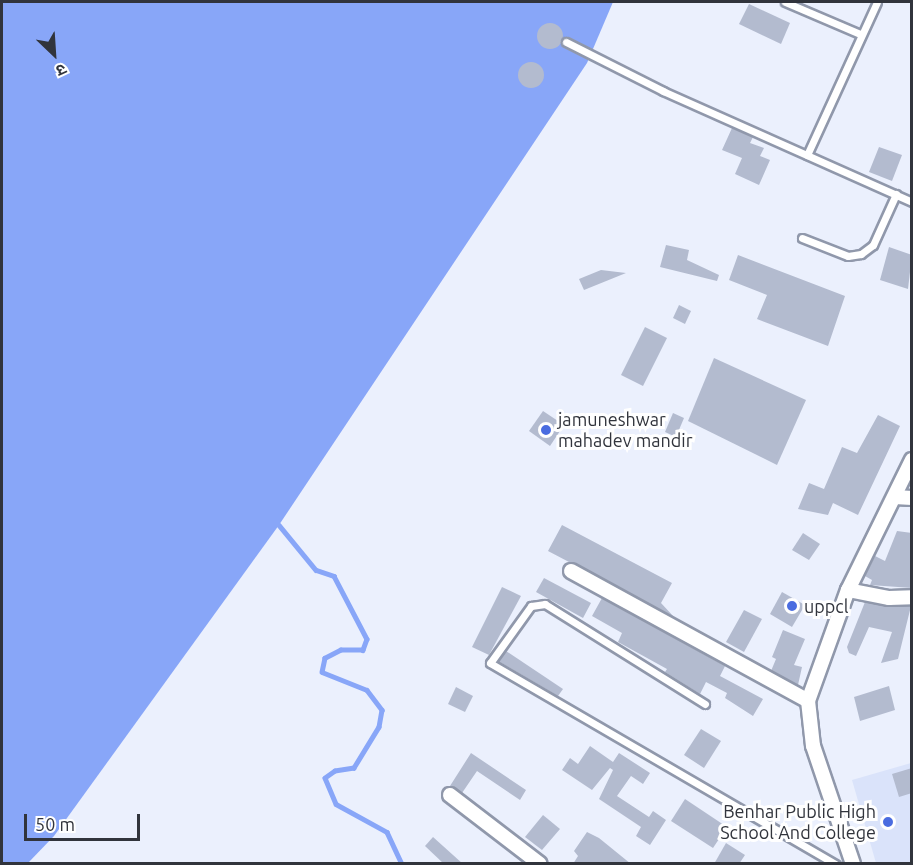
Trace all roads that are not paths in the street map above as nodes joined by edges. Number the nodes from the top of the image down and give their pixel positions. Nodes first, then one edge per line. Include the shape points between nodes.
1 (785, 2) edge
2 (877, 2) edge
3 (860, 34) junction
4 (566, 42) dead end
5 (807, 155) junction
6 (896, 194) junction
7 (912, 202) edge
8 (802, 238) dead end
9 (912, 460) edge
10 (895, 497) junction
11 (912, 498) edge
12 (571, 571) dead end
13 (848, 590) junction
14 (912, 597) edge
15 (808, 701) junction
16 (705, 704) dead end
17 (450, 795) dead end
18 (540, 864) edge
19 (836, 864) edge
20 (853, 864) edge

1 - 3 lane
2 - 3 lane
3 - 5 lane
4 - 5 lane via 663,91
5 - 6 lane
6 - 7 lane
6 - 8 lane via 873,245 861,254 848,256
9 - 10 street
10 - 11 street
10 - 13 street
12 - 15 street
13 - 14 street via 889,598
13 - 15 street
15 - 20 street via 813,746
16 - 19 lane via 545,604 531,606 490,663
17 - 18 street

